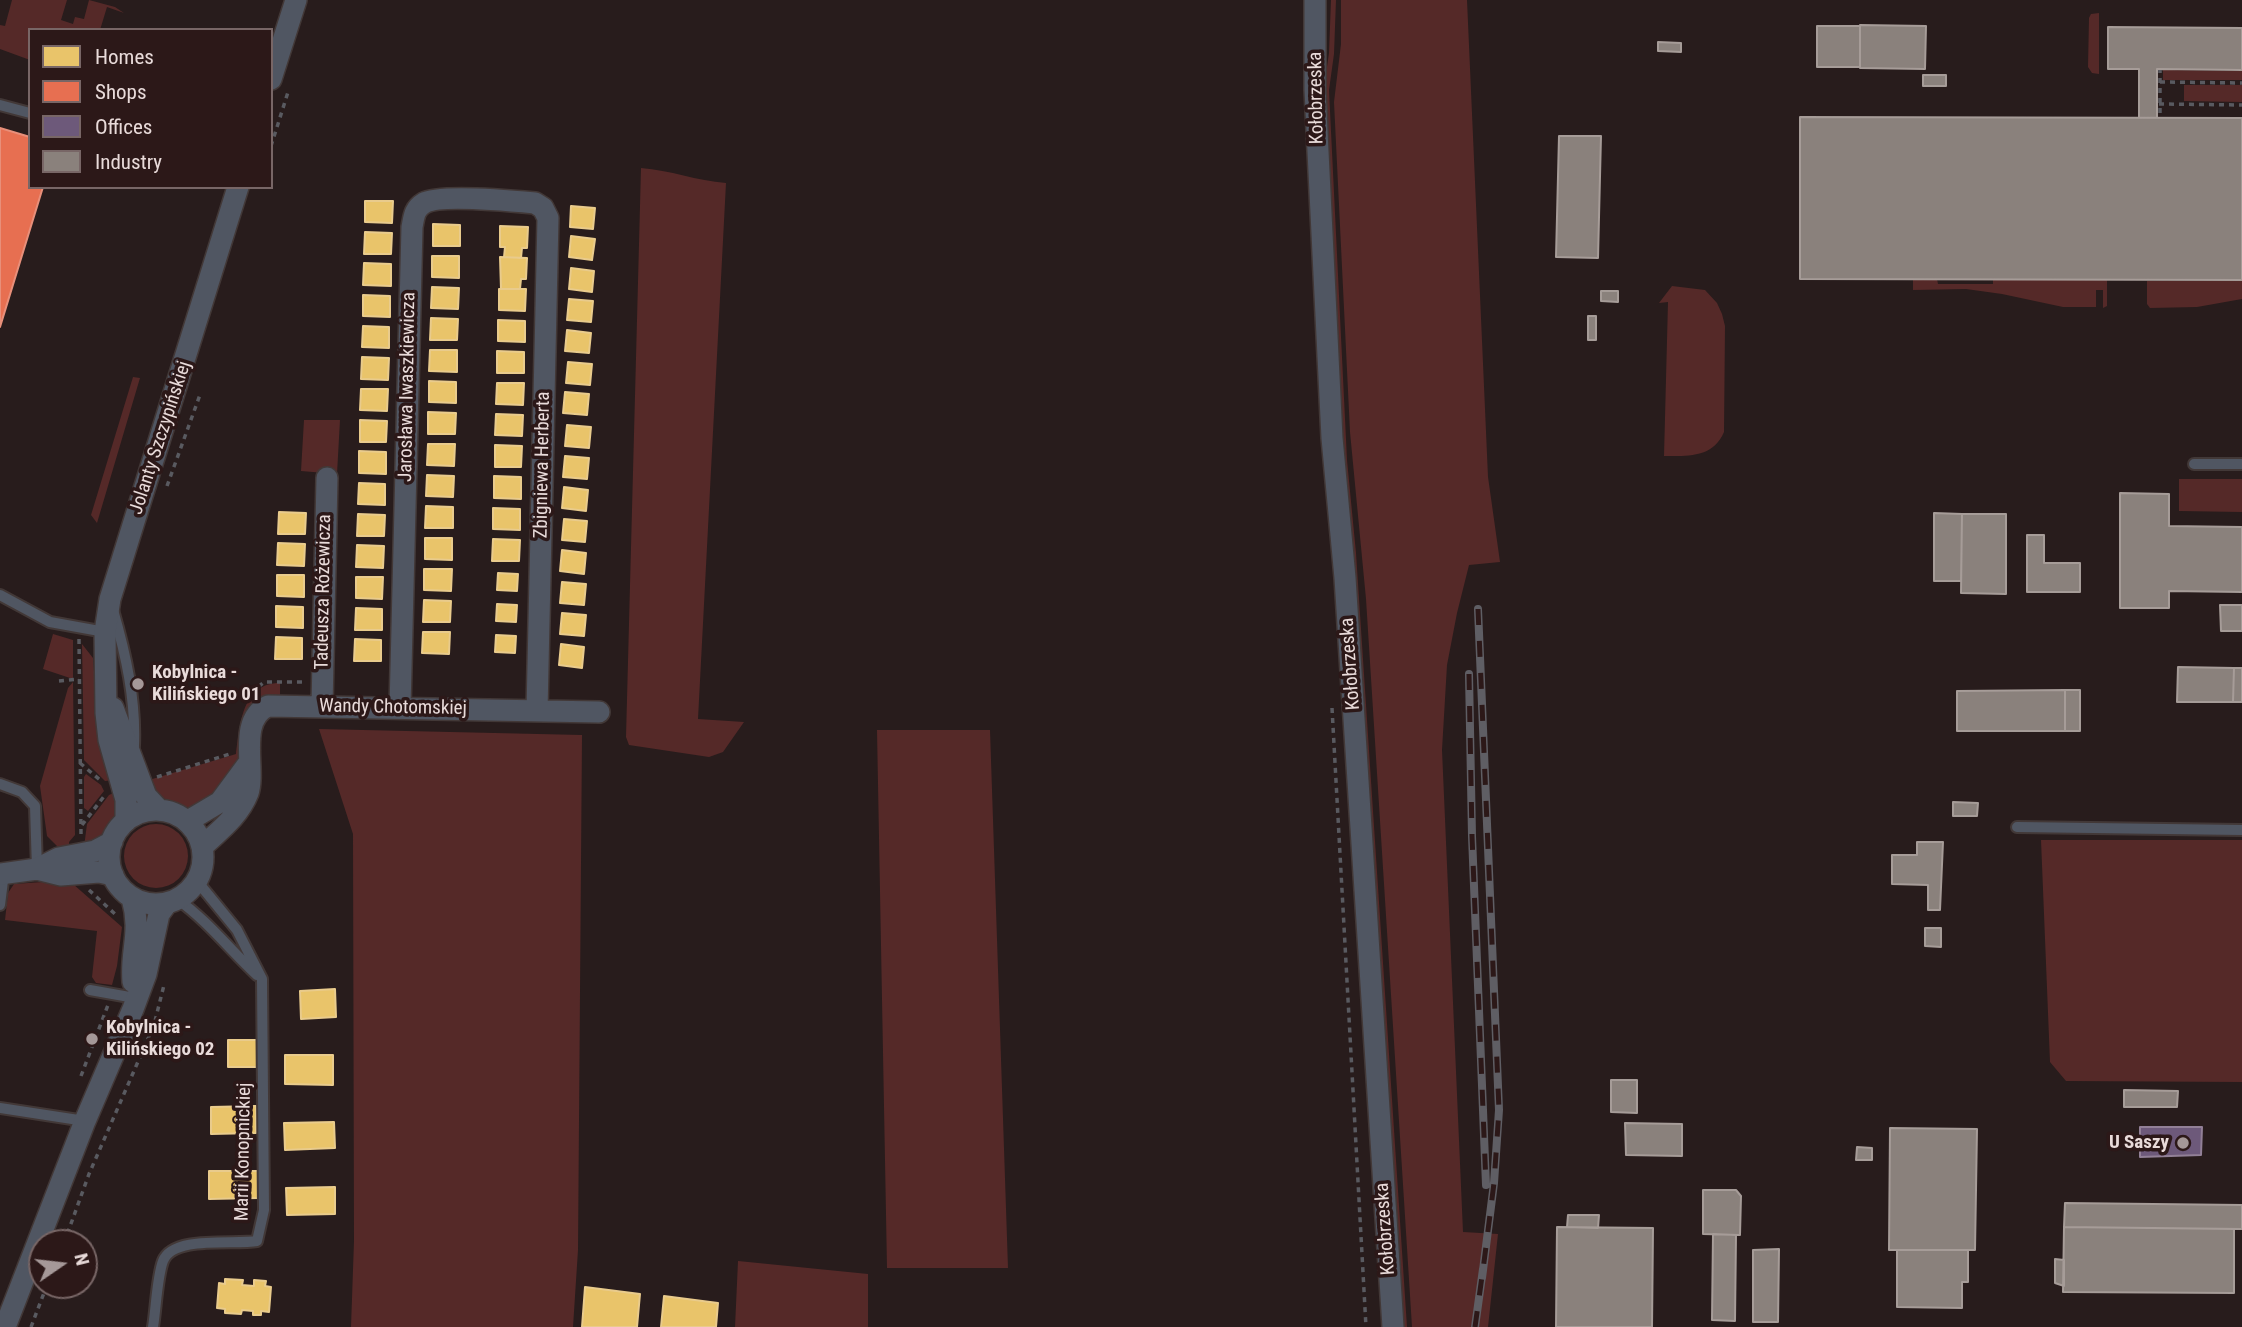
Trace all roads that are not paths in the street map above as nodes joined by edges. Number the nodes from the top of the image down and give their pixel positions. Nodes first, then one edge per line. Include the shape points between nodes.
1 (296, 0) edge
2 (1315, 0) edge
3 (273, 73) edge
4 (0, 105) edge
5 (28, 112) edge
6 (238, 189) edge
7 (548, 218) joint
8 (2194, 464) dead end
9 (2242, 464) edge
10 (327, 478) dead end
11 (0, 595) edge
12 (110, 599) junction
13 (106, 632) junction
14 (107, 692) junction
15 (322, 706) junction
16 (400, 708) junction
17 (537, 711) junction
18 (599, 712) dead end
19 (133, 763) junction
20 (248, 764) junction
21 (0, 784) edge
22 (159, 810) junction
23 (125, 821) junction
24 (188, 821) junction
25 (2017, 827) dead end
26 (2242, 830) edge
27 (112, 842) junction
28 (202, 847) junction
29 (37, 869) junction
30 (2, 873) edge
31 (113, 875) junction
32 (197, 881) junction
33 (132, 898) junction
34 (172, 901) junction
35 (0, 905) edge
36 (262, 979) junction
37 (90, 990) dead end
38 (135, 998) junction
39 (0, 1108) edge
40 (85, 1121) junction
41 (5, 1327) edge
42 (153, 1327) edge
43 (1393, 1327) edge

1 - 3 street
2 - 43 street, Kołobrzeska via 1332,438
4 - 5 lane
6 - 12 street, Jolanty Szczypińskiej
7 - 16 street, Jarosława Iwaszkiewicza via 535,203 518,202 433,200 415,211
7 - 17 street, Zbigniewa Herberta
8 - 9 lane
10 - 15 street, Tadeusza Różewicza
11 - 13 lane via 50,622
12 - 13 street, Jolanty Szczypińskiej
12 - 19 lane via 126,655 135,723
13 - 14 street, Jolanty Szczypińskiej
14 - 19 street, Jolanty Szczypińskiej
14 - 23 street, Jolanty Szczypińskiej via 109,740 126,800
15 - 16 street, Wandy Chotomskiej
15 - 20 street, Wandy Chotomskiej via 262,709 250,735
16 - 17 street, Wandy Chotomskiej
17 - 18 street, Wandy Chotomskiej
19 - 22 street, Jolanty Szczypińskiej via 146,796
20 - 24 street via 220,802
20 - 28 street via 251,782 239,810
21 - 29 lane via 22,792 35,806
22 - 23 street
22 - 24 street via 177,813
23 - 27 street
24 - 28 street
25 - 26 lane
27 - 29 street
27 - 31 street
28 - 32 street via 203,865
29 - 30 street
29 - 31 street via 61,875
30 - 35 lane
31 - 33 street
32 - 34 street
32 - 36 lane, Marii Konopnickiej via 237,930
33 - 34 street via 150,904
33 - 38 street via 138,929 132,972
34 - 36 lane via 212,927
34 - 38 street via 159,914 146,974
36 - 42 lane, Marii Konopnickiej via 264,1210 260,1235 257,1241 183,1244 171,1251 164,1259
37 - 38 lane
38 - 40 street
39 - 40 lane
40 - 41 street

